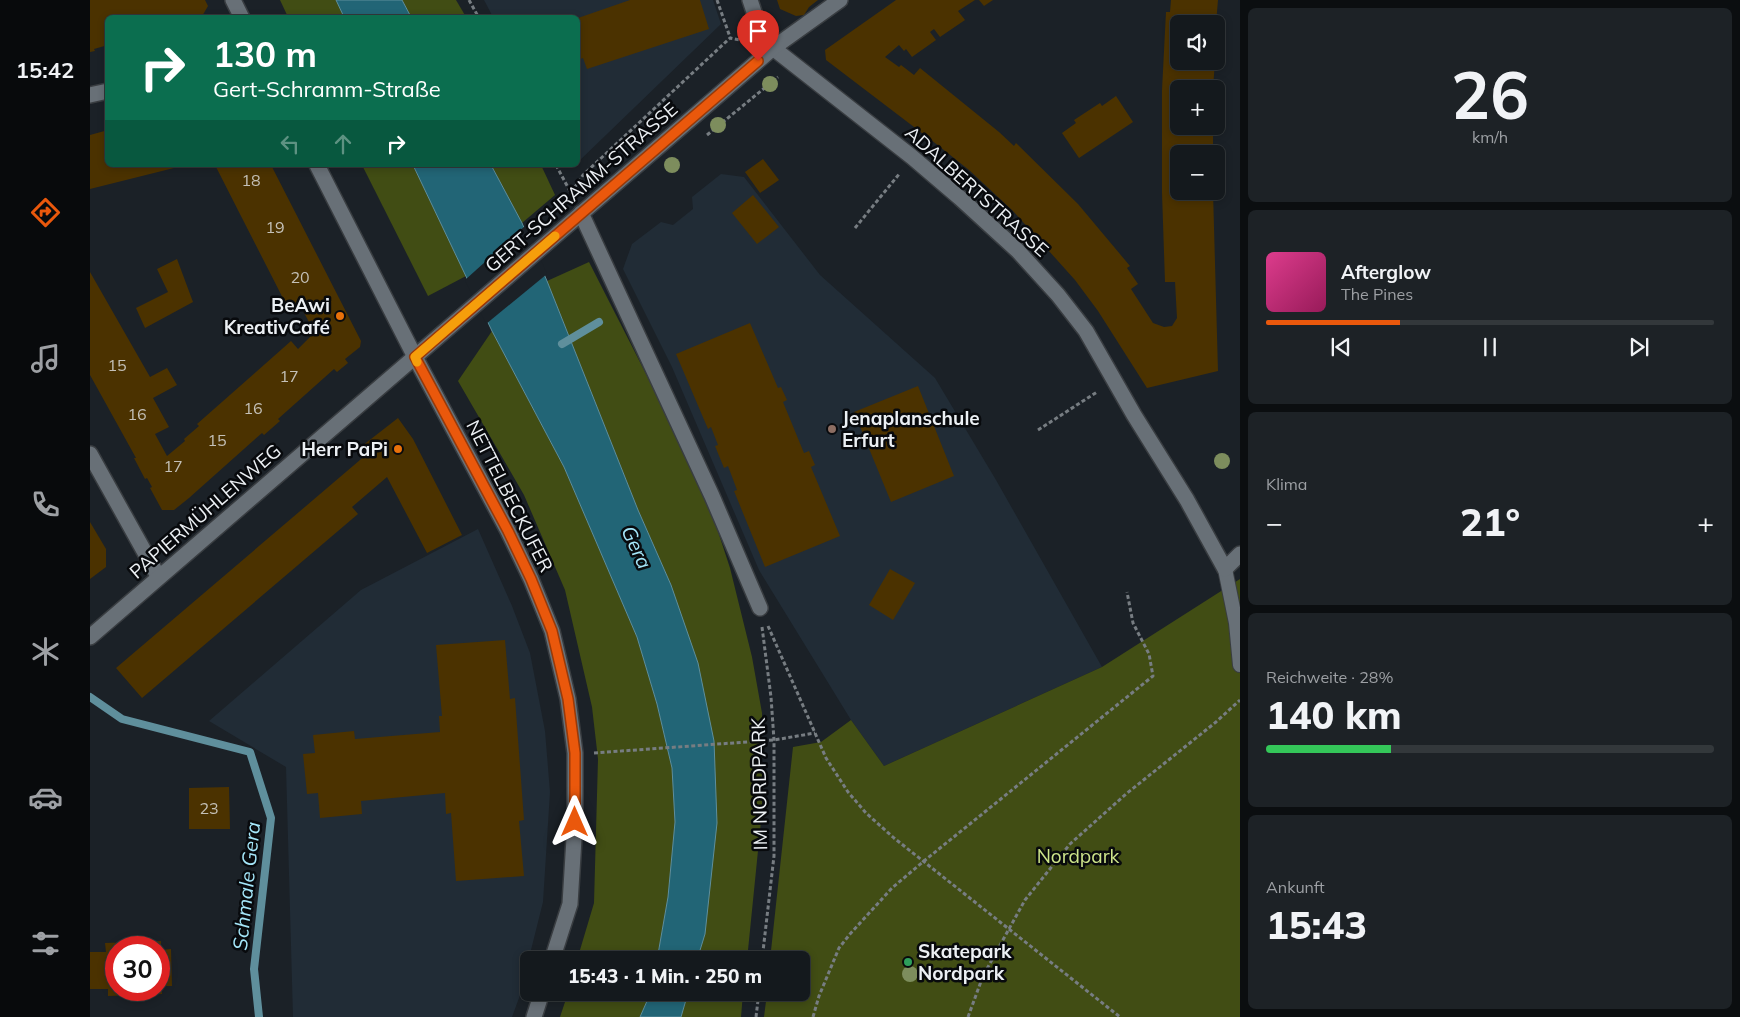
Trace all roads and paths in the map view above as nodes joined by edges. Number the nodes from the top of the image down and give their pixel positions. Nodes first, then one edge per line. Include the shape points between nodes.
1 (233, 0) edge
2 (469, 0) edge
3 (718, 0) edge
4 (750, 0) edge
5 (840, 0) edge
6 (240, 15) edge
7 (476, 15) edge
8 (730, 38) junction
9 (773, 48) junction
10 (105, 92) edge
11 (90, 95) edge
12 (912, 157) junction
13 (318, 167) edge
14 (557, 167) edge
15 (571, 193) junction
16 (581, 214) junction
17 (855, 228) dead end
18 (415, 357) junction
19 (1084, 400) dead end
20 (1038, 430) dead end
21 (90, 454) edge
22 (1240, 554) edge
23 (1225, 569) junction
24 (158, 576) junction
25 (1127, 592) dead end
26 (760, 608) junction
27 (90, 637) edge
28 (1240, 665) edge
29 (1240, 700) edge
30 (815, 733) junction
31 (774, 740) junction
32 (609, 752) dead end
33 (924, 861) junction
34 (1009, 928) junction
35 (555, 951) edge
36 (763, 951) edge
37 (539, 1001) edge
38 (758, 1001) edge
39 (534, 1017) edge
40 (756, 1017) edge
41 (813, 1017) edge
42 (968, 1017) edge
43 (1120, 1017) edge

1 - 6 street
2 - 7 path
3 - 8 path
4 - 9 street, ADALBERTSTRASSE via 757,21
5 - 9 street, GERT-SCHRAMM-STRASSE
8 - 9 path
8 - 15 path via 583,175
9 - 12 street, ADALBERTSTRASSE
9 - 16 street, GERT-SCHRAMM-STRASSE
10 - 11 street
12 - 17 path
12 - 23 street, ADALBERTSTRASSE via 1018,251 1086,331
13 - 18 street, NETTELBECKUFER
14 - 15 path
15 - 16 path
16 - 18 street, GERT-SCHRAMM-STRASSE
16 - 26 street via 712,496
18 - 24 street, PAPIERMÜHLENWEG
18 - 35 street, NETTELBECKUFER via 508,531 552,631 568,699 575,753 572,886 570,904
19 - 20 path
21 - 24 street
22 - 23 street
23 - 28 lane via 1236,623
24 - 27 street, PAPIERMÜHLENWEG
25 - 33 path via 1133,623 1149,654 1153,676
26 - 30 path
26 - 31 path, IM NORDPARK
29 - 34 path via 1070,844 1024,900
30 - 31 path
30 - 33 path via 826,758 866,814
31 - 32 path
31 - 36 path, IM NORDPARK via 774,856
33 - 34 path
33 - 41 path via 892,888 839,948
34 - 42 path via 983,976
34 - 43 path
37 - 39 street
38 - 40 path

